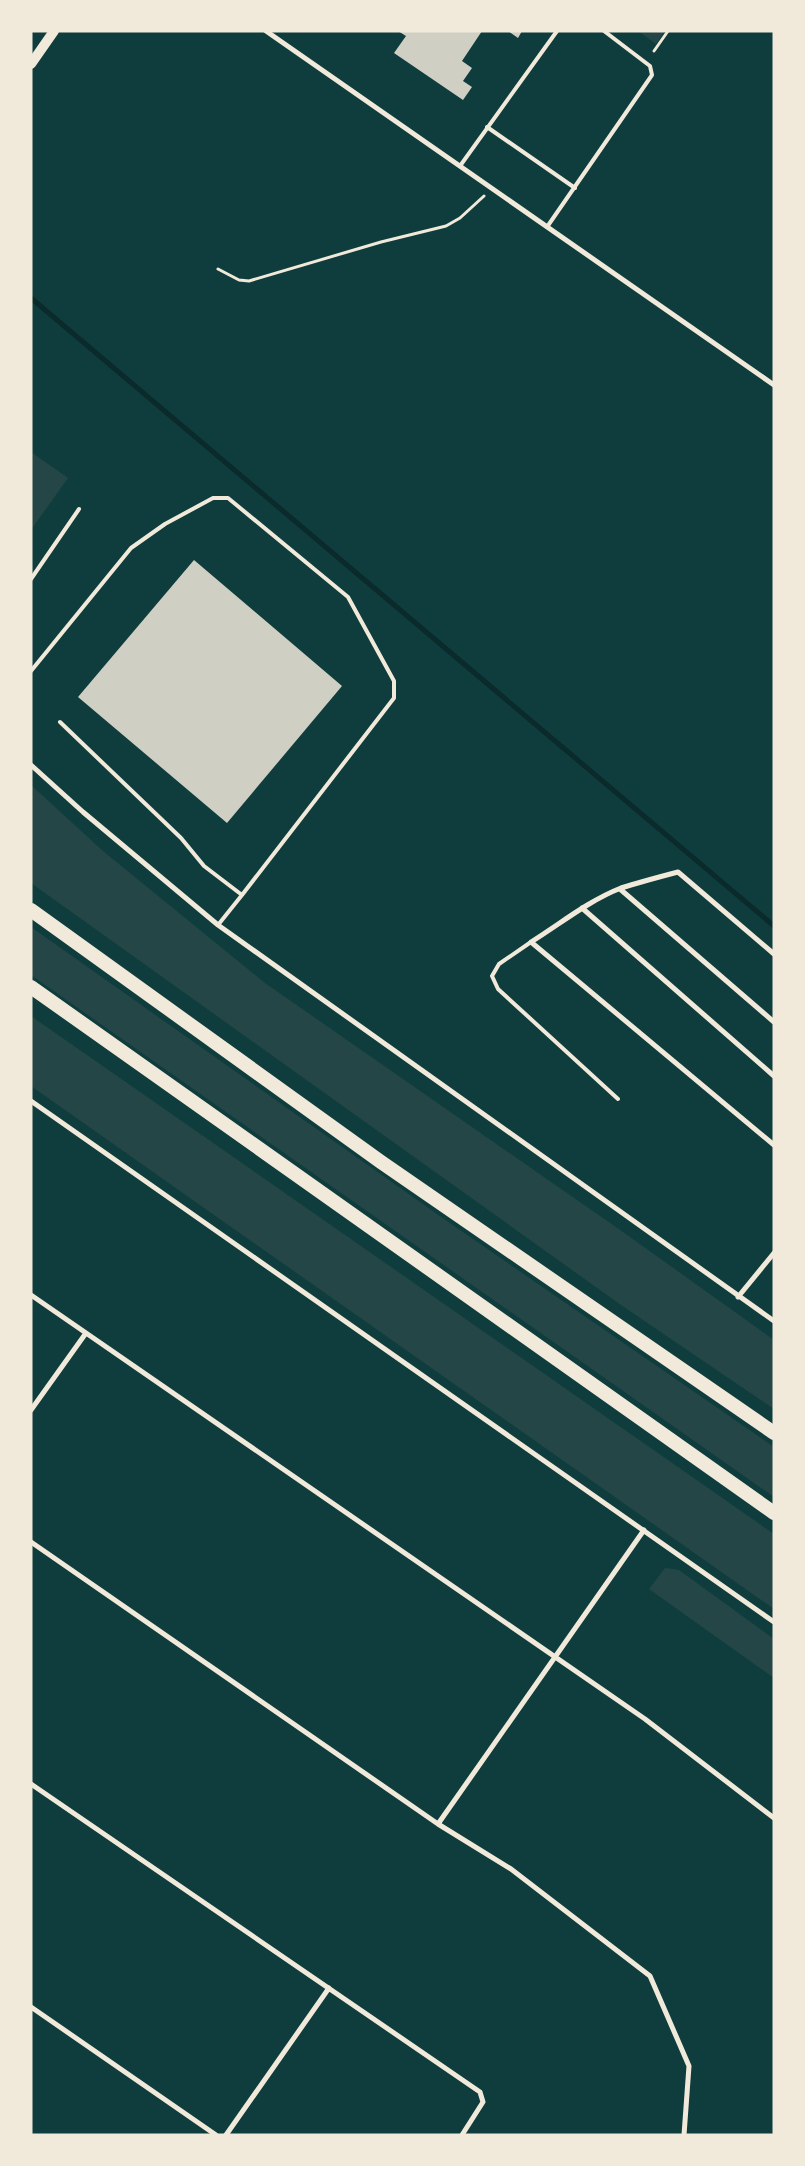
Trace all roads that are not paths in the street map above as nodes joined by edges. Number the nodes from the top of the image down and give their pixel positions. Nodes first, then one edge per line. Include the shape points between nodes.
1 (54, 31) edge
2 (266, 31) edge
3 (557, 31) edge
4 (604, 31) edge
5 (31, 64) edge
6 (487, 127) junction
7 (460, 166) junction
8 (574, 188) junction
9 (547, 227) junction
10 (774, 385) edge
11 (79, 508) dead end
12 (31, 579) edge
13 (32, 670) edge
14 (60, 722) dead end
15 (31, 765) edge
16 (620, 889) junction
17 (242, 895) junction
18 (582, 908) junction
19 (31, 910) edge
20 (218, 925) junction
21 (531, 942) junction
22 (774, 954) edge
23 (31, 988) edge
24 (774, 1022) edge
25 (774, 1076) edge
26 (618, 1099) dead end
27 (31, 1101) edge
28 (774, 1145) edge
29 (774, 1253) edge
30 (31, 1295) edge
31 (738, 1297) junction
32 (774, 1321) edge
33 (86, 1333) junction
34 (31, 1410) edge
35 (774, 1433) edge
36 (774, 1513) edge
37 (644, 1530) junction
38 (31, 1542) edge
39 (774, 1622) edge
40 (554, 1658) junction
41 (31, 1784) edge
42 (774, 1818) edge
43 (438, 1824) junction
44 (329, 1988) junction
45 (31, 2007) edge
46 (216, 2135) edge
47 (226, 2135) edge
48 (462, 2135) edge
49 (684, 2135) edge

1 - 5 main road
2 - 7 street
3 - 6 lane
4 - 8 lane via 646,62 652,75
6 - 7 lane
6 - 8 lane
7 - 9 street
8 - 9 lane
9 - 10 street
11 - 12 lane
13 - 17 lane via 131,548 165,524 213,498 228,498 348,597 394,682 394,698
14 - 17 lane via 181,838 204,866
15 - 20 street
16 - 18 street
16 - 22 street via 678,872
16 - 24 street
17 - 20 lane
18 - 21 street
18 - 25 street
19 - 35 highway via 381,1162
20 - 31 street
21 - 26 lane via 499,964 492,976 498,989
21 - 28 street
23 - 36 highway
27 - 37 street
29 - 31 street
30 - 33 street
31 - 32 street
33 - 34 street
33 - 40 street
37 - 39 street
37 - 40 street
38 - 43 street
40 - 42 street via 645,1719
40 - 43 street
41 - 44 street
43 - 49 street via 511,1869 650,1976 689,2066
44 - 47 street
44 - 48 street via 480,2092 483,2102
45 - 46 street

